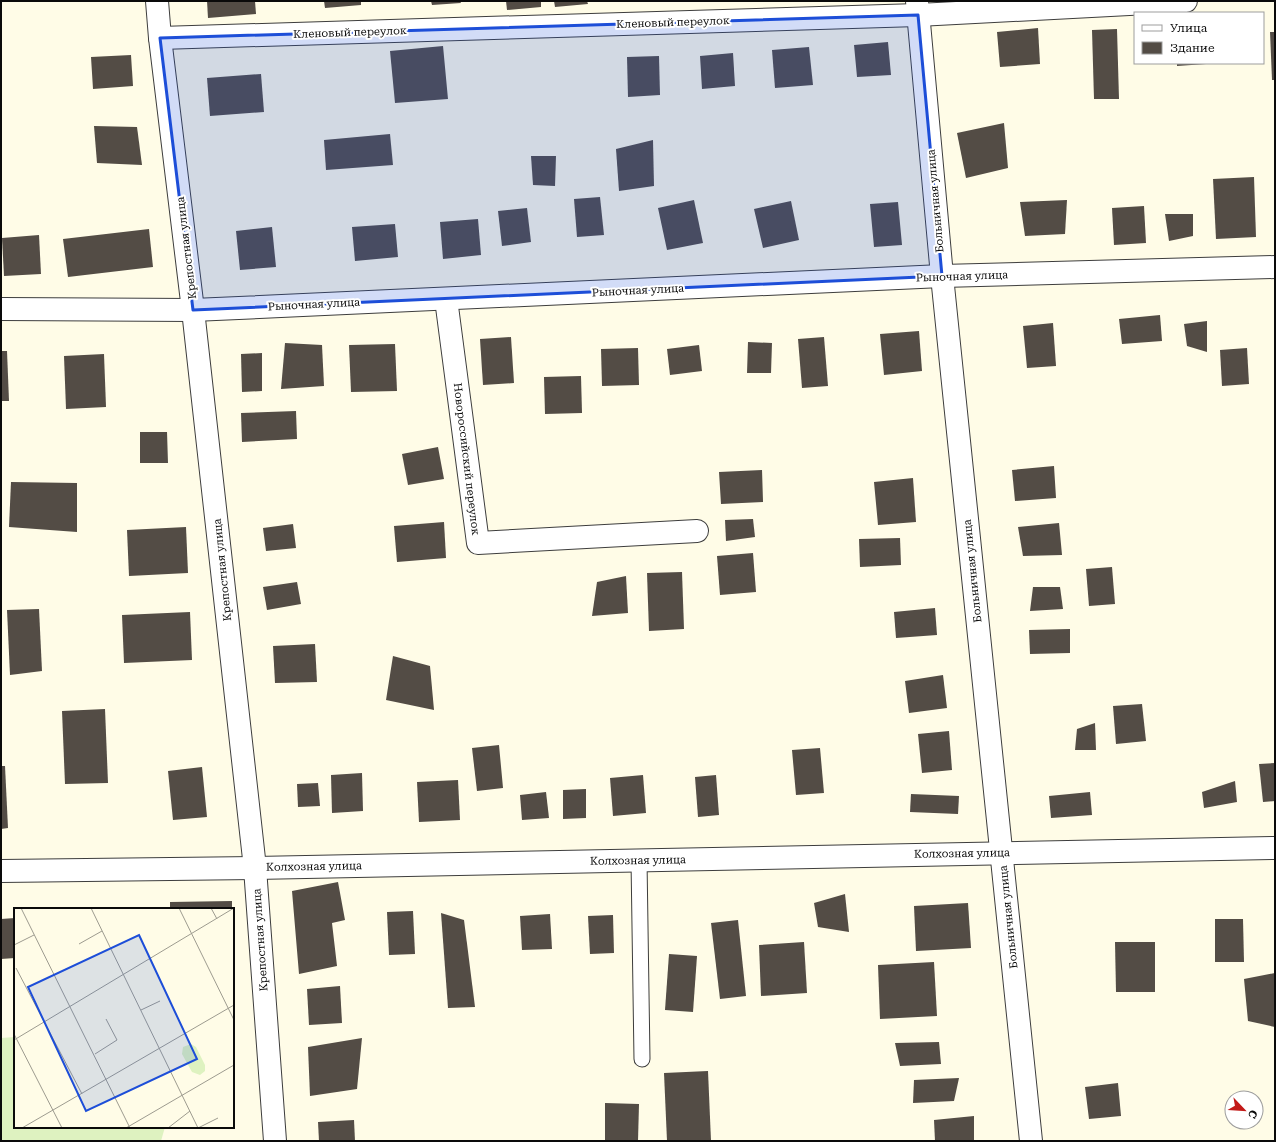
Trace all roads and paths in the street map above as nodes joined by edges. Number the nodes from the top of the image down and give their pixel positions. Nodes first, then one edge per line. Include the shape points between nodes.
1 (157, 1) edge
2 (1186, 1) edge
3 (917, 8) edge
4 (160, 38) junction
5 (1275, 267) edge
6 (942, 276) junction
7 (446, 299) junction
8 (1, 309) edge
9 (193, 310) junction
10 (697, 531) dead end
11 (1275, 848) edge
12 (1001, 852) junction
13 (639, 860) junction
14 (255, 868) junction
15 (1, 871) edge
16 (642, 1059) dead end
17 (275, 1141) edge
18 (1031, 1141) edge

1 - 4 street, Крепостная улица
2 - 3 street, Кленовый переулок
3 - 4 street, Кленовый переулок
3 - 6 street, Больничная улица
4 - 9 street, Крепостная улица
5 - 6 street, Рыночная улица
6 - 7 street, Рыночная улица
6 - 12 street, Больничная улица
7 - 9 street, Рыночная улица
7 - 10 street, Новороссийский переулок via 478,543
8 - 9 street, Рыночная улица
9 - 14 street, Крепостная улица
11 - 12 street, Колхозная улица
12 - 13 street, Колхозная улица
12 - 18 street, Больничная улица
13 - 14 street, Колхозная улица
13 - 16 lane
14 - 15 street, Колхозная улица
14 - 17 street, Крепостная улица

